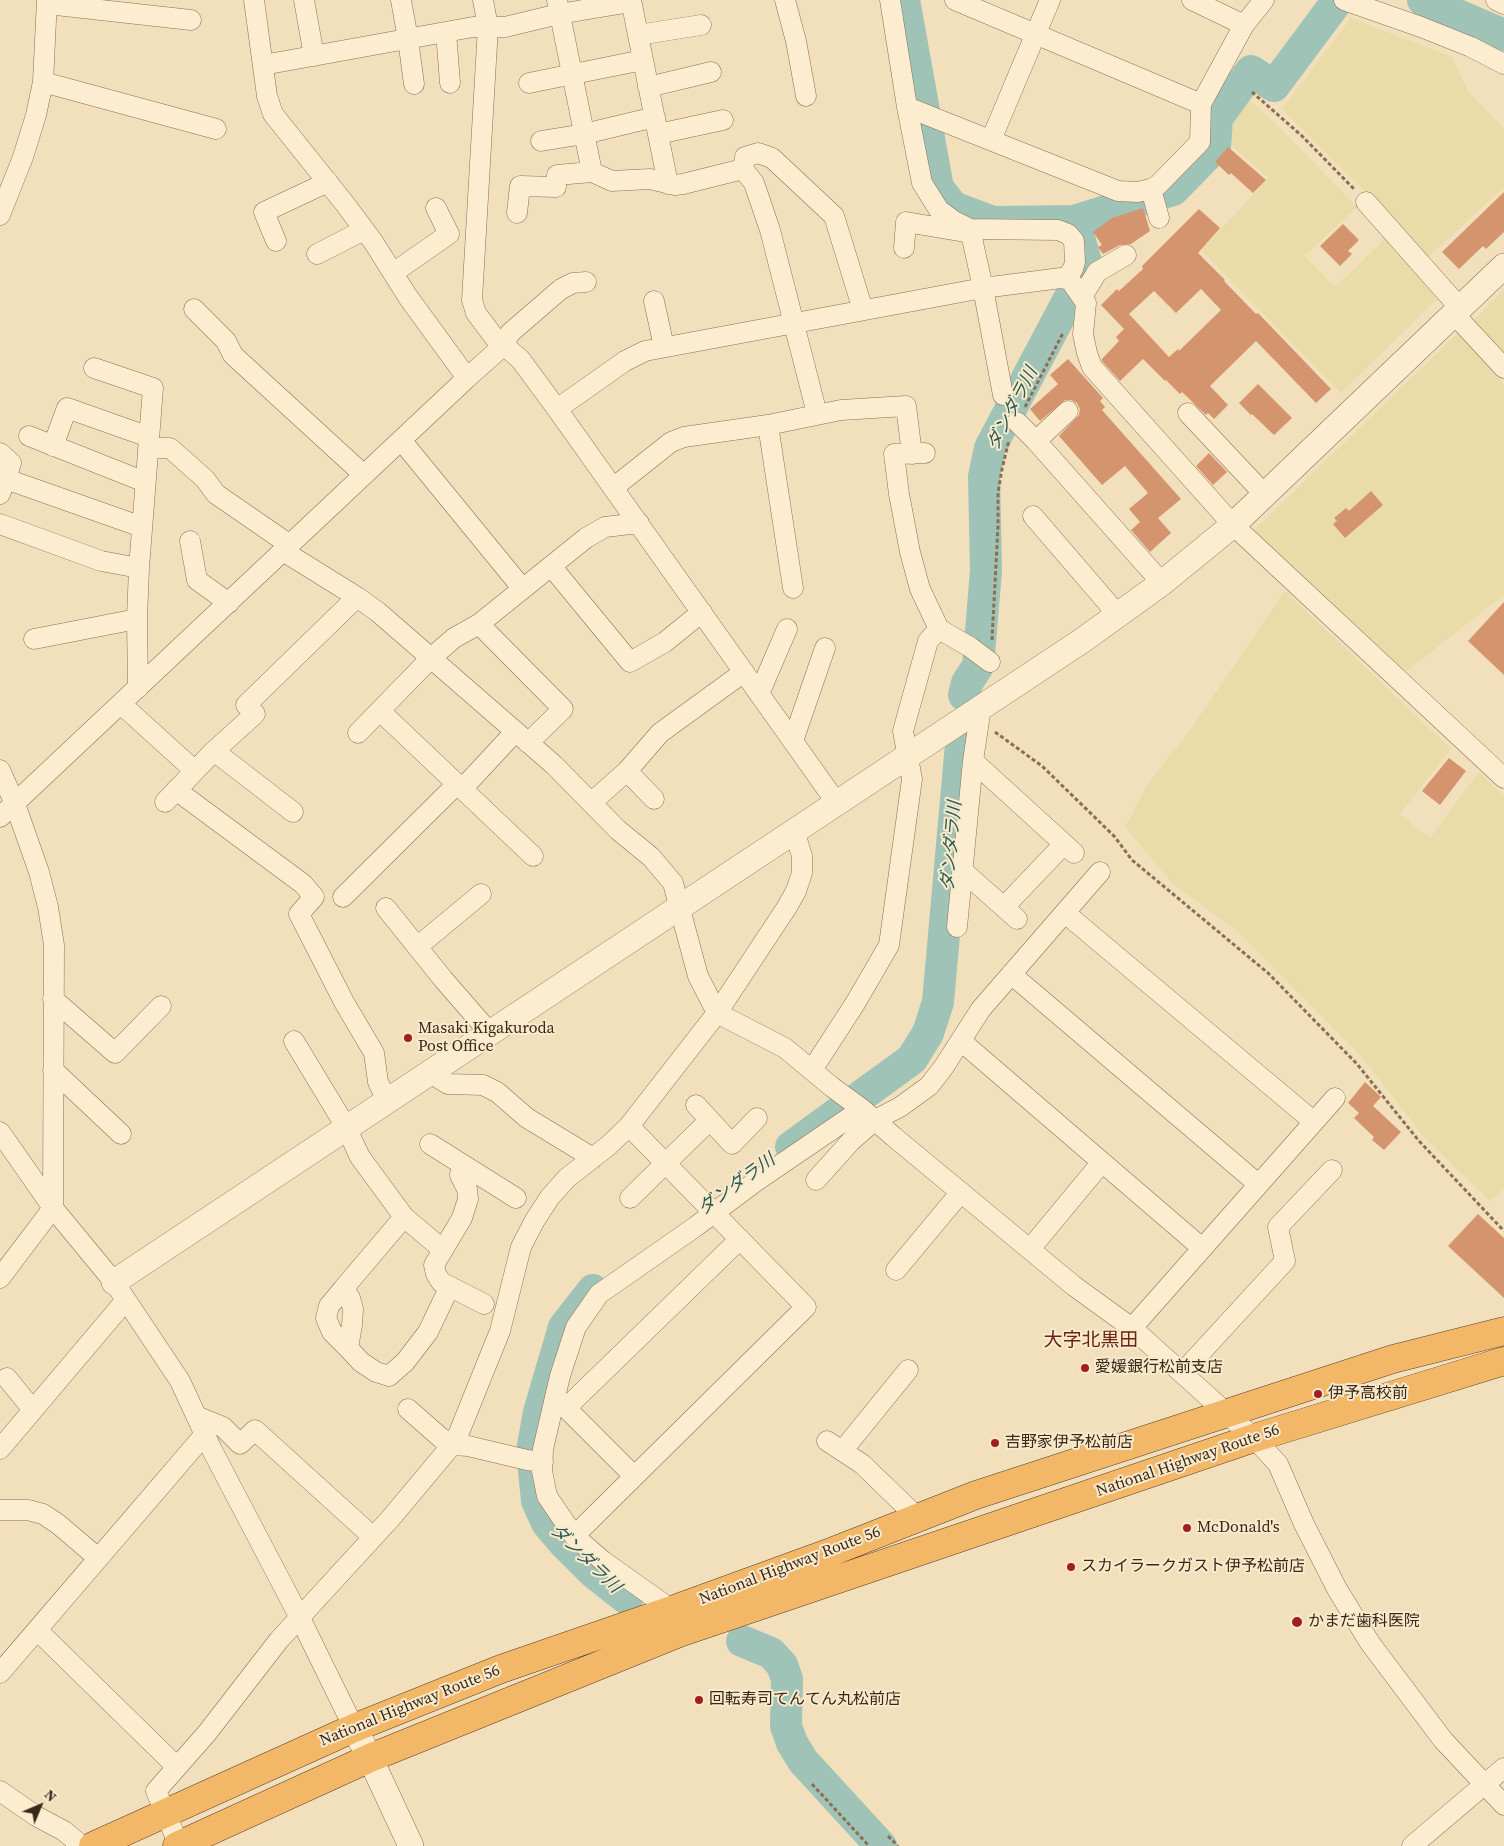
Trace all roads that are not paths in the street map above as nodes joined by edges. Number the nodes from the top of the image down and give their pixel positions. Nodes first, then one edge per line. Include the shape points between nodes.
1 (254, 0) edge
2 (304, 0) edge
3 (401, 0) edge
4 (483, 0) edge
5 (785, 0) edge
6 (890, 0) edge
7 (955, 0) edge
8 (1050, 0) edge
9 (1192, 0) edge
10 (1264, 0) edge
11 (1344, 0) edge
12 (1496, 0) edge
13 (631, 1) edge
14 (47, 2) edge
15 (1504, 4) edge
16 (558, 7) edge
17 (191, 20) dead end
18 (702, 25) dead end
19 (1244, 25) junction
20 (488, 27) junction
21 (446, 32) junction
22 (638, 34) junction
23 (1035, 34) junction
24 (408, 39) junction
25 (314, 56) junction
26 (643, 60) junction
27 (1504, 64) edge
28 (263, 66) junction
29 (711, 72) dead end
30 (572, 75) junction
31 (43, 82) junction
32 (450, 82) dead end
33 (529, 83) dead end
34 (414, 84) dead end
35 (648, 87) junction
36 (806, 96) dead end
37 (1201, 104) junction
38 (907, 107) junction
39 (723, 120) dead end
40 (656, 125) junction
41 (216, 129) dead end
42 (584, 134) junction
43 (541, 140) dead end
44 (990, 140) junction
45 (744, 169) junction
46 (592, 172) junction
47 (328, 182) junction
48 (668, 184) junction
49 (1366, 202) road end
50 (436, 208) dead end
51 (517, 213) dead end
52 (0, 215) edge
53 (364, 230) junction
54 (971, 231) junction
55 (276, 241) dead end
56 (904, 248) dead end
57 (317, 254) dead end
58 (1126, 255) dead end
59 (1504, 266) edge
60 (393, 273) junction
61 (586, 282) dead end
62 (1074, 287) junction
63 (983, 288) junction
64 (654, 301) dead end
65 (194, 309) dead end
66 (863, 310) junction
67 (1457, 311) junction
68 (794, 324) junction
69 (504, 345) junction
70 (664, 347) junction
71 (94, 368) dead end
72 (1504, 368) edge
73 (467, 378) junction
74 (1003, 395) dead end
75 (557, 409) junction
76 (1068, 411) dead end
77 (1188, 413) dead end
78 (817, 414) junction
79 (1018, 422) road end
80 (768, 426) junction
81 (29, 436) dead end
82 (401, 440) junction
83 (1036, 440) junction
84 (148, 443) junction
85 (53, 446) junction
86 (0, 453) edge
87 (364, 475) junction
88 (146, 482) junction
89 (3, 487) edge
90 (613, 488) junction
91 (1265, 495) junction
92 (1033, 516) dead end
93 (0, 524) edge
94 (639, 524) junction
95 (1233, 525) junction
96 (142, 527) junction
97 (190, 541) dead end
98 (286, 548) junction
99 (551, 566) junction
100 (139, 568) junction
101 (1162, 583) junction
102 (522, 588) junction
103 (793, 588) dead end
104 (357, 597) junction
105 (229, 603) junction
106 (702, 612) junction
107 (1118, 615) junction
108 (137, 619) junction
109 (479, 624) junction
110 (787, 629) dead end
111 (939, 629) junction
112 (34, 639) dead end
113 (825, 648) dead end
114 (982, 656) road end
115 (431, 658) junction
116 (744, 672) junction
117 (138, 688) junction
118 (759, 694) junction
119 (121, 704) junction
120 (380, 711) junction
121 (980, 716) junction
122 (358, 733) dead end
123 (522, 737) junction
124 (793, 741) junction
125 (214, 751) junction
126 (908, 755) junction
127 (973, 761) junction
128 (0, 770) edge
129 (627, 770) junction
130 (195, 771) junction
131 (1504, 778) edge
132 (459, 786) junction
133 (654, 799) dead end
134 (592, 802) junction
135 (836, 802) junction
136 (8, 811) edge
137 (293, 812) dead end
138 (794, 830) junction
139 (532, 856) dead end
140 (963, 871) junction
141 (1100, 872) dead end
142 (348, 884) dead end
143 (481, 895) dead end
144 (678, 907) junction
145 (386, 908) dead end
146 (1065, 913) junction
147 (957, 928) dead end
148 (418, 947) junction
149 (1012, 974) junction
150 (53, 999) junction
151 (161, 1006) dead end
152 (717, 1013) junction
153 (489, 1032) junction
154 (294, 1041) dead end
155 (961, 1041) junction
156 (53, 1070) junction
157 (812, 1070) junction
158 (429, 1072) junction
159 (1335, 1098) dead end
160 (387, 1100) junction
161 (696, 1106) dead end
162 (869, 1115) junction
163 (757, 1118) dead end
164 (710, 1120) junction
165 (1313, 1121) junction
166 (629, 1126) junction
167 (346, 1127) junction
168 (0, 1132) edge
169 (120, 1134) dead end
170 (430, 1144) dead end
171 (593, 1158) junction
172 (1102, 1162) junction
173 (666, 1164) junction
174 (462, 1165) junction
175 (1332, 1170) dead end
176 (816, 1180) dead end
177 (1258, 1184) junction
178 (961, 1192) junction
179 (516, 1198) dead end
180 (630, 1198) dead end
181 (53, 1208) junction
182 (714, 1212) junction
183 (404, 1217) junction
184 (740, 1239) junction
185 (1202, 1248) junction
186 (442, 1249) junction
187 (1030, 1249) junction
188 (896, 1270) dead end
189 (0, 1278) edge
190 (450, 1288) junction
191 (120, 1291) junction
192 (484, 1304) dead end
193 (1132, 1328) junction
194 (1504, 1330) edge
195 (1504, 1360) edge
196 (908, 1370) dead end
197 (1182, 1373) junction
198 (7, 1378) dead end
199 (33, 1410) junction
200 (408, 1410) dead end
201 (1225, 1412) junction
202 (196, 1416) junction
203 (205, 1434) junction
204 (1254, 1438) junction
205 (452, 1445) junction
206 (0, 1449) edge
207 (536, 1461) junction
208 (634, 1476) junction
209 (0, 1510) edge
210 (918, 1518) junction
211 (574, 1536) junction
212 (373, 1537) junction
213 (98, 1558) junction
214 (300, 1618) junction
215 (676, 1622) junction
216 (37, 1630) junction
217 (0, 1673) edge
218 (354, 1728) junction
219 (370, 1758) junction
220 (177, 1767) junction
221 (1504, 1768) edge
222 (1484, 1784) junction
223 (0, 1791) edge
224 (1504, 1805) edge
225 (165, 1813) junction
226 (82, 1846) edge
227 (92, 1846) edge
228 (178, 1846) edge
229 (411, 1846) edge
230 (1412, 1846) edge

1 - 28 street
2 - 25 street
3 - 24 street
4 - 20 street
5 - 36 street
6 - 38 street
7 - 23 street
8 - 23 street
9 - 19 street
10 - 19 street
11 - 27 street via 1471,47
12 - 15 street
13 - 16 street
13 - 22 street
14 - 17 street
14 - 31 street
16 - 20 street via 505,27
16 - 30 street
18 - 22 street
19 - 37 street
20 - 21 street
20 - 69 street via 472,300 476,313
21 - 24 street
21 - 32 street
22 - 26 street
23 - 37 street
23 - 44 street
24 - 25 street
24 - 34 street
25 - 28 street
26 - 30 street
26 - 35 street
28 - 47 street via 267,96 274,114
29 - 35 street
30 - 33 street
30 - 42 street
31 - 41 street
31 - 52 street via 23,157
35 - 40 street
37 - 44 street via 1200,142 1158,185 1154,202 1138,192 1118,191
38 - 44 street
38 - 54 street via 922,183 939,210
39 - 40 street
40 - 42 street
40 - 48 street
42 - 43 street
42 - 46 street
45 - 48 street via 683,184
45 - 66 street via 745,157 758,153 772,158 834,216
45 - 68 street via 754,183 770,230
46 - 48 street via 612,181 650,178
46 - 51 street via 557,174 556,187 520,186
47 - 53 street
47 - 55 street via 264,212
49 - 67 street
50 - 60 street via 449,234
53 - 57 street
53 - 60 street
54 - 56 street via 906,222
54 - 62 street via 1052,229 1068,234 1074,241
54 - 63 street
58 - 62 street
59 - 67 street
60 - 73 street
61 - 69 street via 573,283 561,289 510,333
62 - 63 street
62 - 95 street via 1086,303 1083,334 1092,366
63 - 66 street
63 - 74 street
64 - 70 street
65 - 87 street via 226,341 233,354
66 - 68 street
67 - 72 street
67 - 91 street
68 - 70 street
68 - 78 street
69 - 73 street
69 - 75 street via 520,359
70 - 75 street via 645,351 625,361
71 - 84 street via 153,388
73 - 82 street
75 - 90 street
76 - 83 street
77 - 91 street
78 - 80 street
78 - 111 street via 906,406 919,454 894,454 899,494 920,590
79 - 83 street
80 - 90 street via 684,437 671,442
80 - 103 street
81 - 85 street
82 - 87 street
82 - 102 street
83 - 101 street
84 - 85 street via 67,408
84 - 88 street
84 - 98 street via 170,448 205,479 216,494
85 - 88 street
86 - 89 street via 12,463
87 - 98 street
88 - 96 street
89 - 96 street
90 - 94 street
91 - 95 street
92 - 107 street
93 - 100 street via 101,561
94 - 99 street via 605,527
94 - 106 street
95 - 101 street
95 - 131 street
96 - 100 street
97 - 105 street via 197,580
98 - 104 street
98 - 105 street
99 - 102 street
99 - 106 street via 630,662 665,642
100 - 108 street
101 - 107 street
102 - 109 street
104 - 115 street
104 - 125 street via 246,705 255,714
105 - 117 street
106 - 116 street
107 - 121 street
108 - 112 street
108 - 117 street
109 - 115 street via 454,638
109 - 123 street via 563,709
110 - 118 street
111 - 114 street
111 - 126 street via 928,641 903,731
113 - 124 street
115 - 120 street
115 - 123 street
116 - 118 street
116 - 129 street via 660,733
117 - 119 street
118 - 124 street
119 - 130 street
119 - 136 street
120 - 122 street
120 - 132 street
121 - 126 street
121 - 127 street
123 - 132 street
123 - 134 street
124 - 135 street
125 - 130 street
125 - 137 street
126 - 135 street
126 - 157 street via 912,779 889,945
127 - 140 street
127 - 140 street via 1069,849 1011,913
128 - 136 street
129 - 133 street
129 - 134 street
130 - 160 street via 170,796 303,884 314,897 299,914 374,1053 378,1082
132 - 139 street
132 - 142 street
134 - 144 street via 664,872 673,883
135 - 138 street
136 - 150 street via 39,872 48,907 54,945
138 - 144 street
138 - 152 street via 802,856 802,873 796,891
140 - 147 street
141 - 146 street
143 - 148 street
144 - 152 street via 698,976
144 - 153 street
145 - 148 street
146 - 149 street
146 - 165 street
148 - 153 street
149 - 155 street via 981,1009
149 - 177 street
150 - 151 street via 115,1053
150 - 156 street
152 - 157 street via 785,1048
152 - 166 street
153 - 158 street
154 - 167 street
155 - 162 street via 929,1086 900,1107
155 - 172 street
156 - 169 street
156 - 181 street
157 - 162 street
158 - 160 street
158 - 171 street via 448,1084 483,1086 497,1092 527,1118
159 - 165 street
160 - 167 street
161 - 164 street
162 - 176 street
162 - 178 street
162 - 182 street via 755,1182
163 - 164 street via 732,1144
164 - 173 street
165 - 177 street
166 - 171 street
166 - 173 street
167 - 183 street via 360,1157
167 - 191 street
168 - 181 street
170 - 174 street
171 - 205 street via 567,1178 550,1197 521,1246 500,1331
172 - 185 street
172 - 187 street
173 - 180 street
173 - 182 street
174 - 179 street
174 - 186 street via 460,1175 468,1199 462,1218
175 - 197 street via 1278,1228 1285,1261
177 - 185 street
178 - 187 street
178 - 188 street
181 - 189 street
181 - 191 street
182 - 184 street
182 - 207 street via 600,1294 576,1327 560,1376 544,1449
183 - 186 street
183 - 190 street via 343,1289 353,1309 348,1348 361,1362 389,1376 428,1332
184 - 208 street via 806,1307
184 - 208 street via 566,1408
185 - 193 street
186 - 190 street via 434,1265 441,1282
187 - 193 street
190 - 192 street
191 - 199 street
191 - 202 street via 180,1381
193 - 197 street
194 - 201 highway, National Highway Route 56 via 1394,1359
195 - 204 highway, National Highway Route 56
196 - 210 street via 835,1446 862,1464
197 - 201 street
198 - 199 street
199 - 206 street
200 - 205 street
201 - 204 street
201 - 210 highway, National Highway Route 56 via 976,1495
202 - 203 street
202 - 212 street via 222,1426 240,1444 255,1430
203 - 213 street
203 - 214 street
204 - 215 highway, National Highway Route 56
204 - 222 street via 1278,1464 1304,1524 1370,1643 1443,1740
205 - 207 street
205 - 212 street
207 - 211 street via 542,1471 547,1496
208 - 211 street
209 - 213 street via 28,1510 43,1514
210 - 215 highway, National Highway Route 56 via 826,1554
211 - 215 street
212 - 214 street
213 - 216 street
214 - 218 street
214 - 220 street
215 - 218 highway, National Highway Route 56 via 501,1669
215 - 219 highway, National Highway Route 56
216 - 217 street
216 - 220 street
218 - 219 street
218 - 225 highway, National Highway Route 56
219 - 228 highway, National Highway Route 56
219 - 229 street
220 - 225 street via 156,1791
221 - 222 street
222 - 224 street
222 - 230 street
223 - 226 street
225 - 227 highway, National Highway Route 56
225 - 228 street

